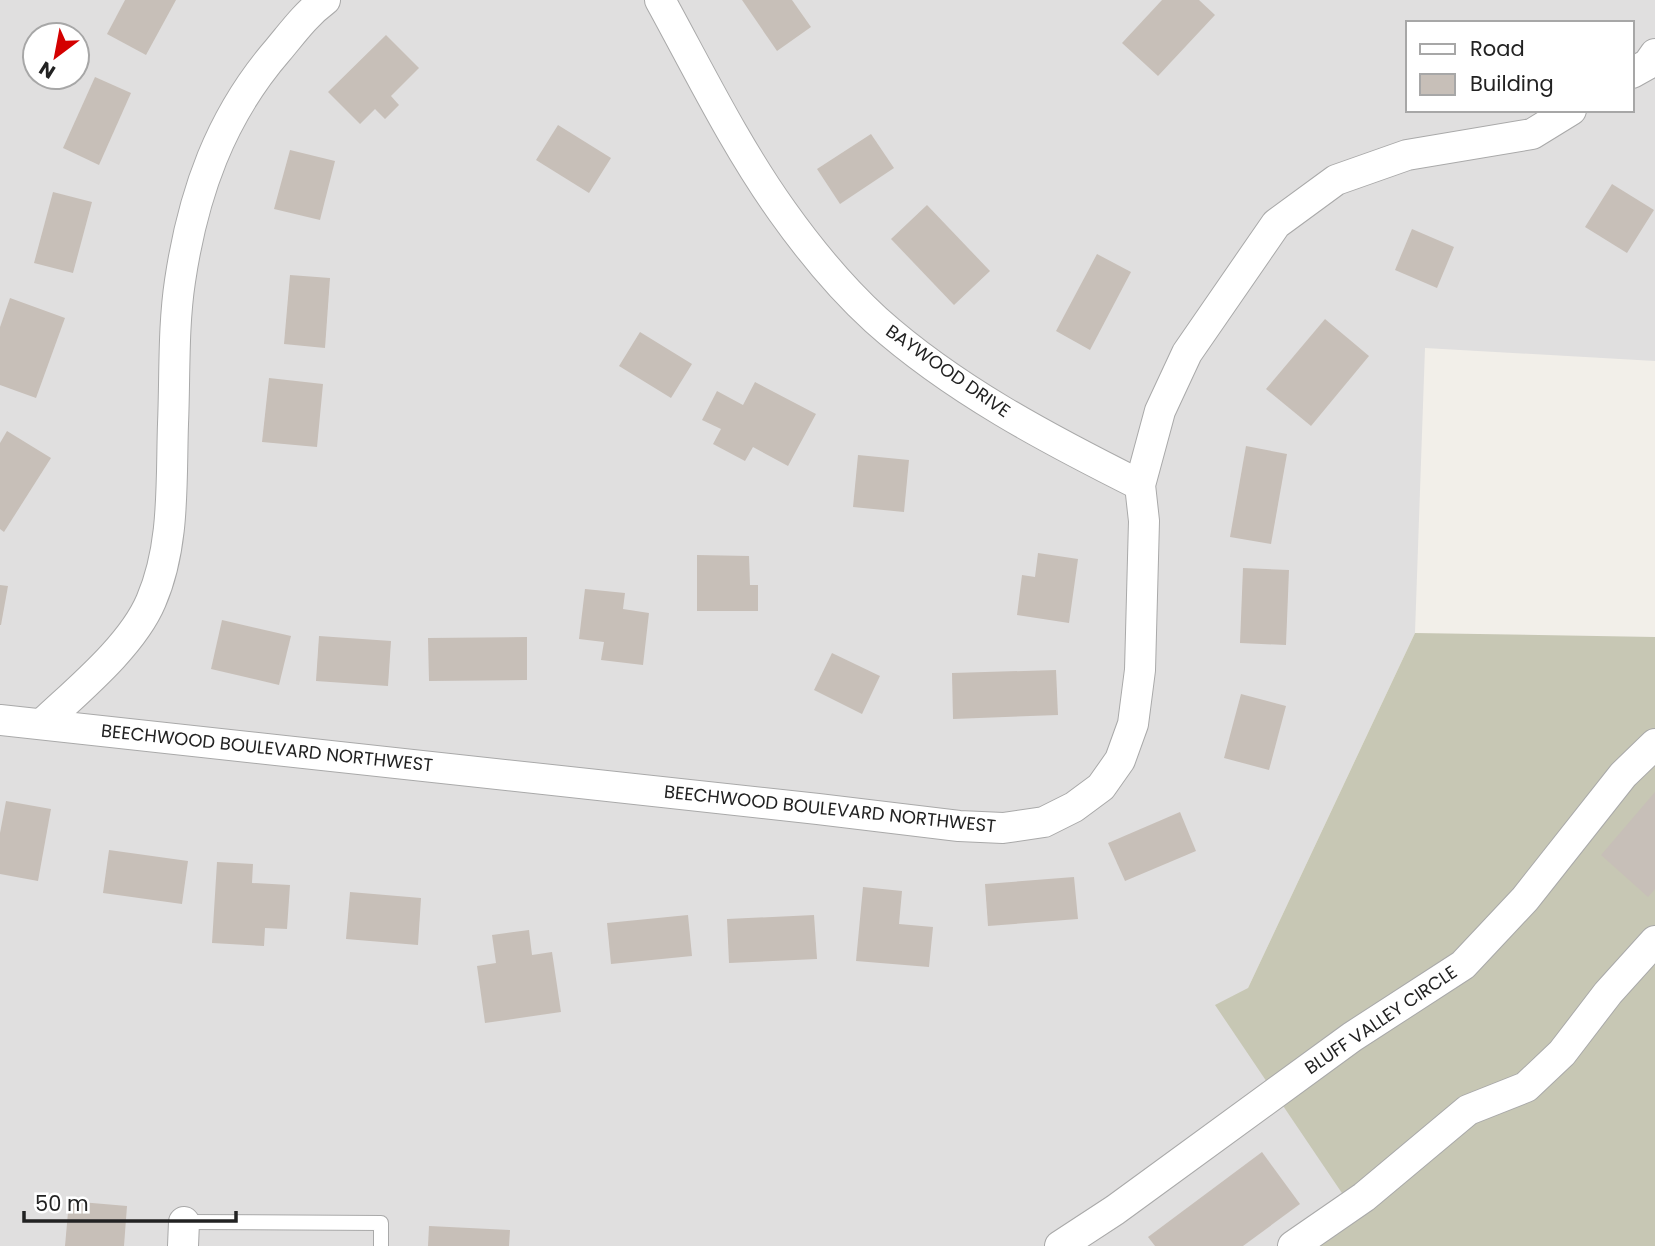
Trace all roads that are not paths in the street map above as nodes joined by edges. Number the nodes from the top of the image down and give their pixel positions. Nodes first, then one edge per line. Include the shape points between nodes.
1 (325, 0) edge
2 (660, 0) edge
3 (1655, 54) edge
4 (1634, 73) edge
5 (1568, 112) edge
6 (1140, 485) junction
7 (0, 720) edge
8 (43, 723) junction
9 (1655, 744) edge
10 (1655, 941) edge
11 (184, 1234) edge
12 (381, 1246) edge
13 (1060, 1246) edge
14 (1293, 1246) edge

1 - 8 street via 267,63 229,119 204,177 180,281 170,521 161,575 150,605 120,648
2 - 6 street, BAYWOOD DRIVE via 782,212 822,264 875,319 1006,413
3 - 4 street
5 - 6 street, BEECHWOOD BOULEVARD NORTHWEST via 1532,134 1407,155 1336,180 1276,224 1187,353 1160,411
6 - 8 street, BEECHWOOD BOULEVARD NORTHWEST via 1144,521 1140,670 1133,724 1120,761 1101,787 1044,822 1003,828 959,826
7 - 8 street, BEECHWOOD BOULEVARD NORTHWEST
9 - 13 street, BLUFF VALLEY CIRCLE via 1623,775 1525,899 1463,965 1352,1037
10 - 14 street via 1562,1053 1526,1087 1468,1110 1364,1197
11 - 12 lane via 381,1223

